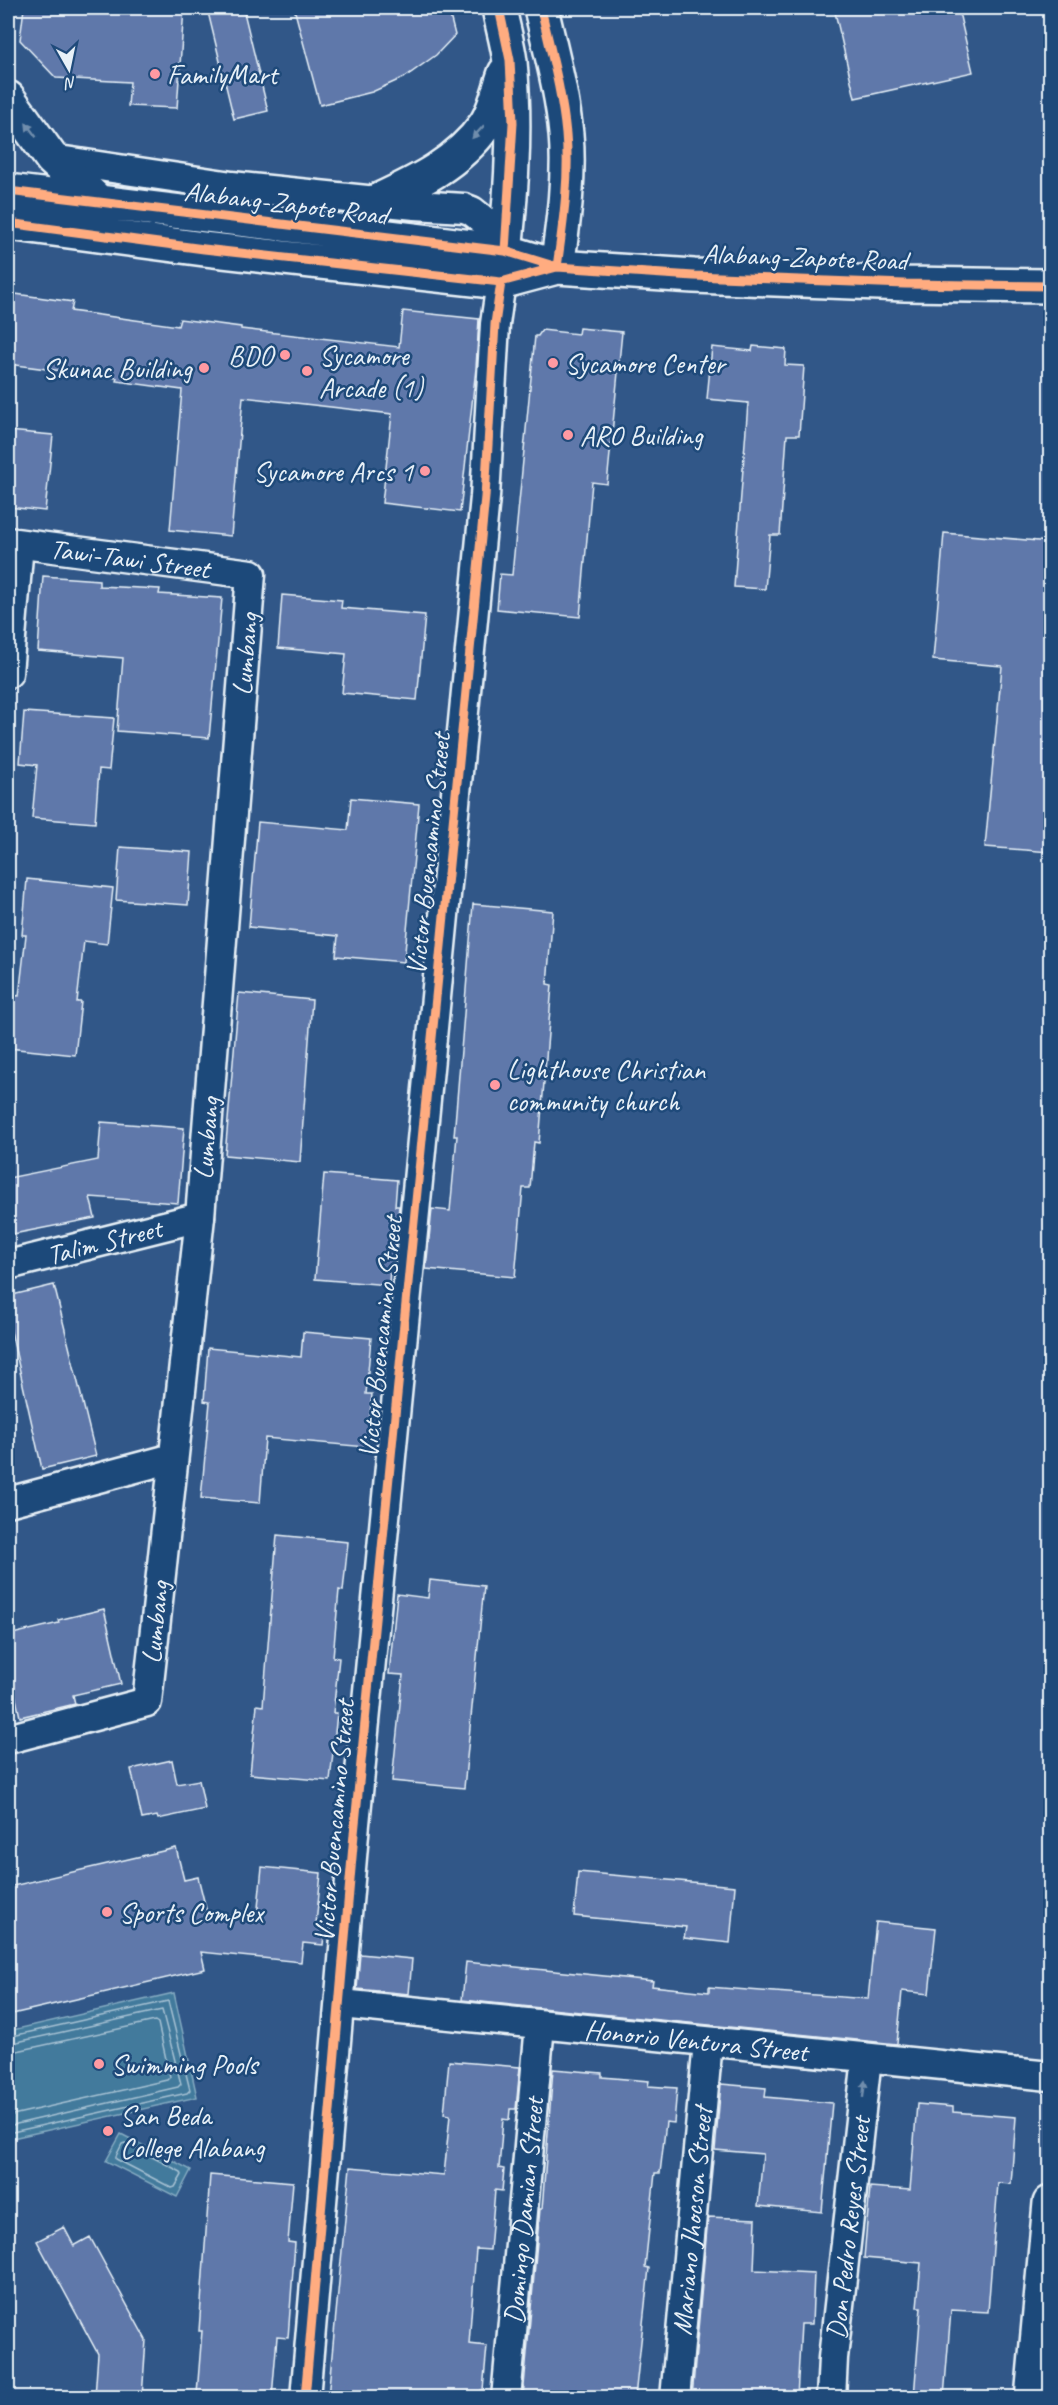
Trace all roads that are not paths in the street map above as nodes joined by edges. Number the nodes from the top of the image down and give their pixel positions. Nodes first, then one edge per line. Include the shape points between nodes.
1 (499, 8) edge
2 (540, 8) edge
3 (510, 60) junction
4 (8, 98) edge
5 (52, 159) junction
6 (165, 174) junction
7 (8, 190) edge
8 (377, 201) junction
9 (100, 202) junction
10 (8, 223) edge
11 (503, 267) junction
12 (557, 267) junction
13 (1050, 286) edge
14 (13, 544) edge
15 (251, 574) joint
16 (8, 673) edge
17 (200, 1217) junction
18 (8, 1264) edge
19 (173, 1458) junction
20 (8, 1502) edge
21 (8, 1739) edge
22 (341, 2004) junction
23 (540, 2025) junction
24 (708, 2042) junction
25 (867, 2058) junction
26 (1050, 2076) edge
27 (1050, 2204) edge
28 (305, 2397) edge
29 (506, 2397) edge
30 (675, 2397) edge
31 (831, 2397) edge
32 (1032, 2397) edge

1 - 3 main road
2 - 12 main road via 566,135 564,209
3 -> 8 main road via 486,124 457,155 440,170
3 - 11 main road via 513,148
5 -> 4 main road
5 - 6 street
5 - 9 main road
6 - 8 street via 232,186
6 - 9 street via 139,178
7 - 9 main road, Alabang-Zapote Road
8 - 11 street via 472,211 492,228
9 - 11 main road, Alabang-Zapote Road
10 - 11 main road, Alabang-Zapote Road via 204,249
11 - 12 main road, Alabang-Zapote Road
11 - 22 street, Victor Buencamino Street via 495,324 485,497 354,1834
12 - 13 main road, Alabang-Zapote Road via 847,282
14 - 15 street, Tawi-Tawi Street
14 - 16 street
15 - 17 street, Lumbang
17 - 18 street, Talim Street
17 - 19 street, Lumbang
19 - 20 street
19 - 21 street, Lumbang via 147,1702
22 - 23 street, Honorio Ventura Street
22 - 28 street, Victor Buencamino Street
23 - 24 street, Honorio Ventura Street
23 - 29 street, Domingo Damian Street
24 - 25 street, Honorio Ventura Street
24 - 30 street, Mariano Jhocson Street
25 - 26 street, Honorio Ventura Street
31 -> 25 street, Don Pedro Reyes Street
27 - 32 main road

